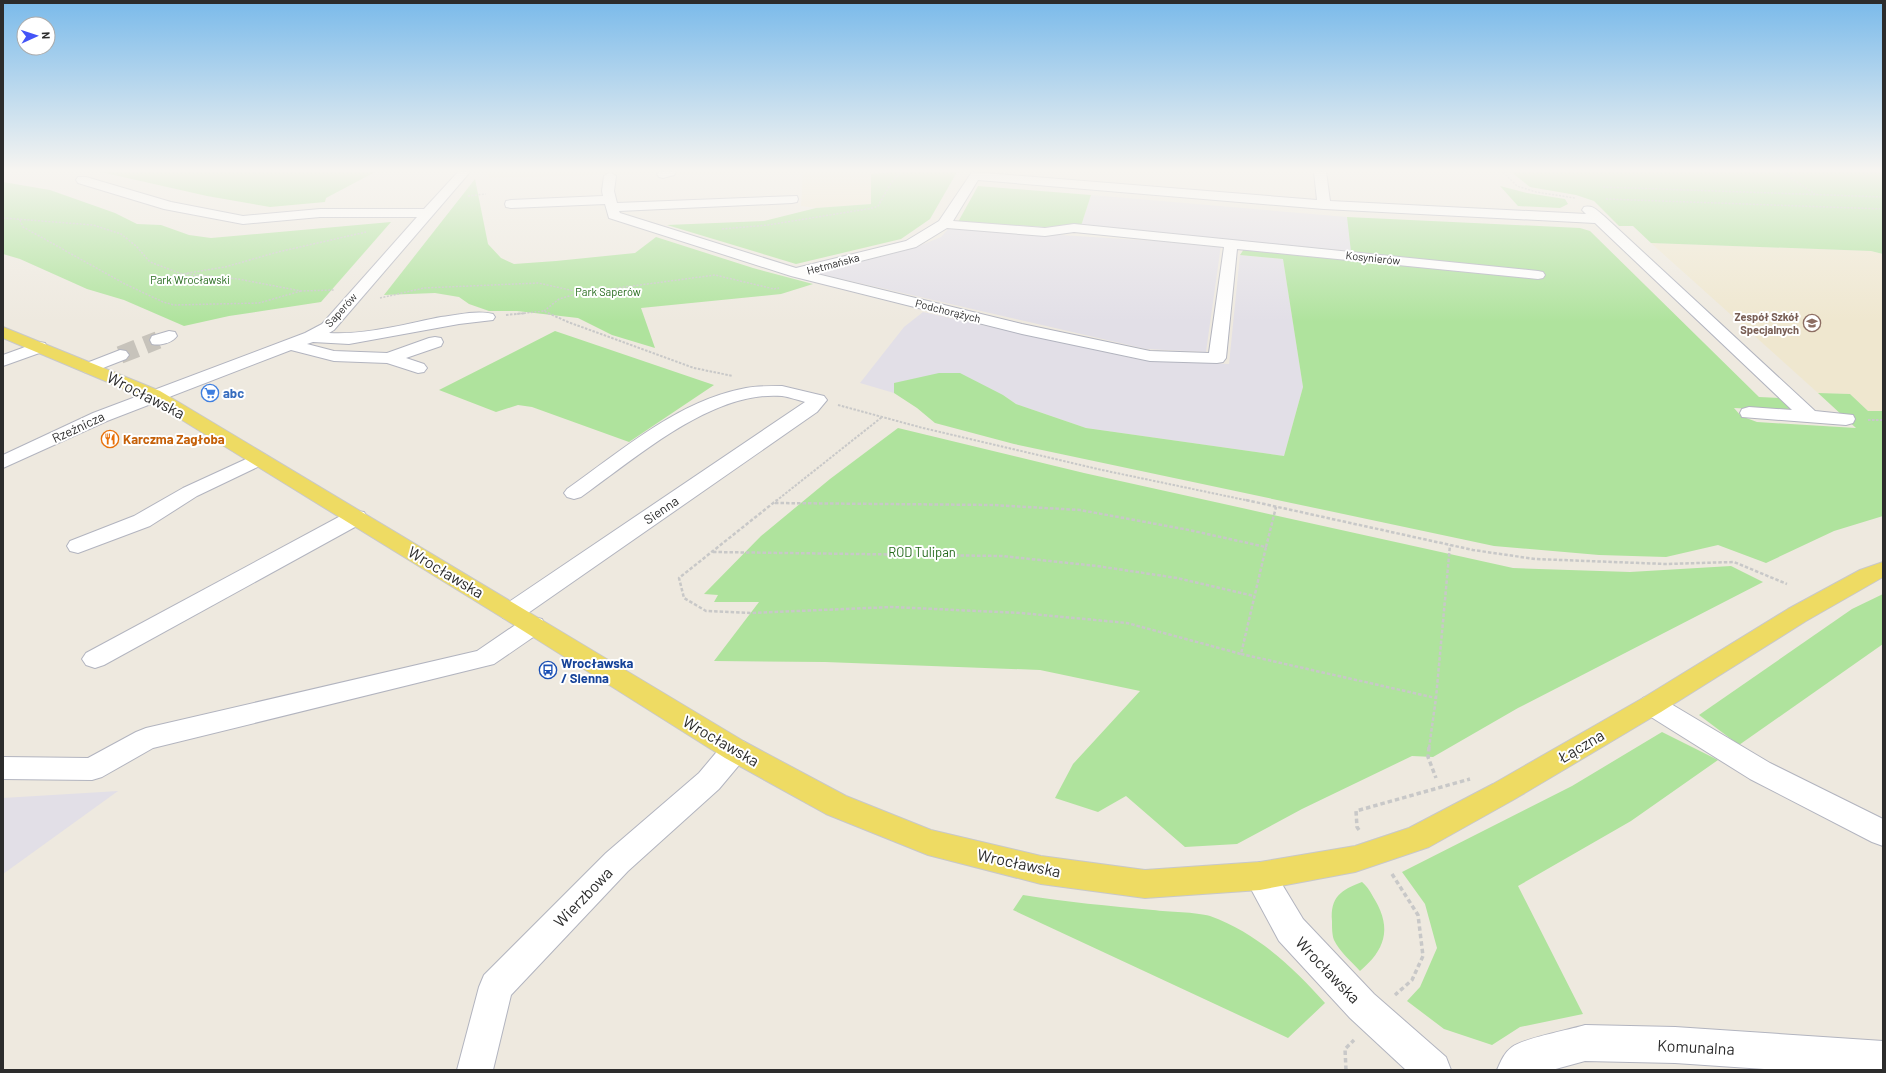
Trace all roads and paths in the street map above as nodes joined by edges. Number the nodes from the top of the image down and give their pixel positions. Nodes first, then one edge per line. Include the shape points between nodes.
1 (21, 222) edge
2 (50, 222) edge
3 (419, 222) edge
4 (636, 222) edge
5 (1602, 222) edge
6 (944, 224) joint
7 (368, 232) dead end
8 (1231, 244) junction
9 (182, 274) junction
10 (801, 274) junction
11 (1538, 275) dead end
12 (337, 290) dead end
13 (301, 291) junction
14 (580, 293) junction
15 (374, 299) dead end
16 (544, 311) junction
17 (487, 317) joint
18 (3, 332) edge
19 (311, 337) junction
20 (435, 342) dead end
21 (291, 345) junction
22 (39, 347) junction
23 (120, 355) tunnel mouth
24 (390, 358) junction
25 (3, 361) edge
26 (90, 368) junction
27 (418, 368) dead end
28 (746, 393) junction
29 (154, 395) junction
30 (814, 404) junction
31 (1749, 413) dead end
32 (882, 417) junction
33 (1810, 417) junction
34 (1846, 419) dead end
35 (259, 459) junction
36 (3, 462) edge
37 (574, 493) dead end
38 (775, 502) junction
39 (1276, 506) junction
40 (356, 518) junction
41 (1450, 545) junction
42 (78, 546) dead end
43 (1266, 547) junction
44 (713, 552) junction
45 (1883, 569) edge
46 (1787, 584) dead end
47 (1254, 596) junction
48 (523, 618) junction
49 (1241, 654) junction
50 (96, 659) dead end
51 (1436, 698) junction
52 (1652, 705) junction
53 (735, 750) junction
54 (3, 768) edge
55 (1436, 778) dead end
56 (1883, 833) edge
57 (1260, 876) junction
58 (1883, 1059) edge
59 (475, 1070) edge
60 (1432, 1070) edge
61 (1515, 1070) edge

1 - 13 path via 23,227 125,284 174,305 259,303
2 - 9 path via 93,225 121,234 150,262
3 - 19 street, Saperów via 328,327
4 - 10 street, Podchorążych
5 - 33 street via 1765,372
6 - 8 street, Kosynierów via 1045,232 1074,228
6 - 10 street, Hetmańska via 911,244
7 - 9 path via 225,267
8 - 10 street, Podchorążych via 1217,358 1150,356 1022,329
8 - 11 street, Kosynierów
9 - 13 path via 238,279
10 - 14 path via 794,286 774,289 716,275
12 - 13 path
14 - 15 path via 538,283 424,288
14 - 16 path via 559,299
16 - 17 path
16 - 28 path via 694,368 737,377
17 - 19 street via 459,319 349,340
18 - 22 main road, Wrocławska
19 - 21 street, Saperów
20 - 24 street
21 - 24 street via 334,356
21 - 29 street, Saperów
22 - 25 street
22 - 26 main road, Wrocławska
23 - 26 street
24 - 27 street
26 - 29 main road, Wrocławska
28 - 30 street via 782,391
28 - 37 street via 704,407 675,422
29 - 35 main road, Wrocławska
29 - 36 street, Rzeźnicza
30 - 32 path
30 - 48 street, Sienna
31 - 33 street
32 - 38 path
32 - 39 path via 1102,470
33 - 34 street
35 - 40 main road, Wrocławska
35 - 42 street via 190,492 142,522
38 - 43 path via 993,505 1080,510
38 - 44 path
39 - 41 path
39 - 43 path
40 - 48 main road, Wrocławska
40 - 50 street
41 - 46 path via 1535,559 1666,564 1734,562
41 - 51 path
43 - 47 path
44 - 47 path via 1002,556 1177,578
44 - 49 path via 680,578 684,598 706,612 750,613 892,607 1021,613 1127,623
45 - 52 main road, Łączna via 1797,615
47 - 49 path
48 - 53 main road, Wrocławska
48 - 54 street, Sienna via 485,658 146,739 92,769
49 - 51 path
51 - 55 path via 1428,757
52 - 56 street via 1760,770
52 - 57 main road, Łączna via 1503,792 1418,838 1355,858
53 - 57 main road, Wrocławska via 836,805 928,842 1034,868 1145,884
53 - 59 street, Wierzbowa via 709,781 617,862 496,987
57 - 60 street, Wrocławska via 1291,930 1362,1006
58 - 61 street, Komunalna via 1675,1045 1585,1043 1526,1059

